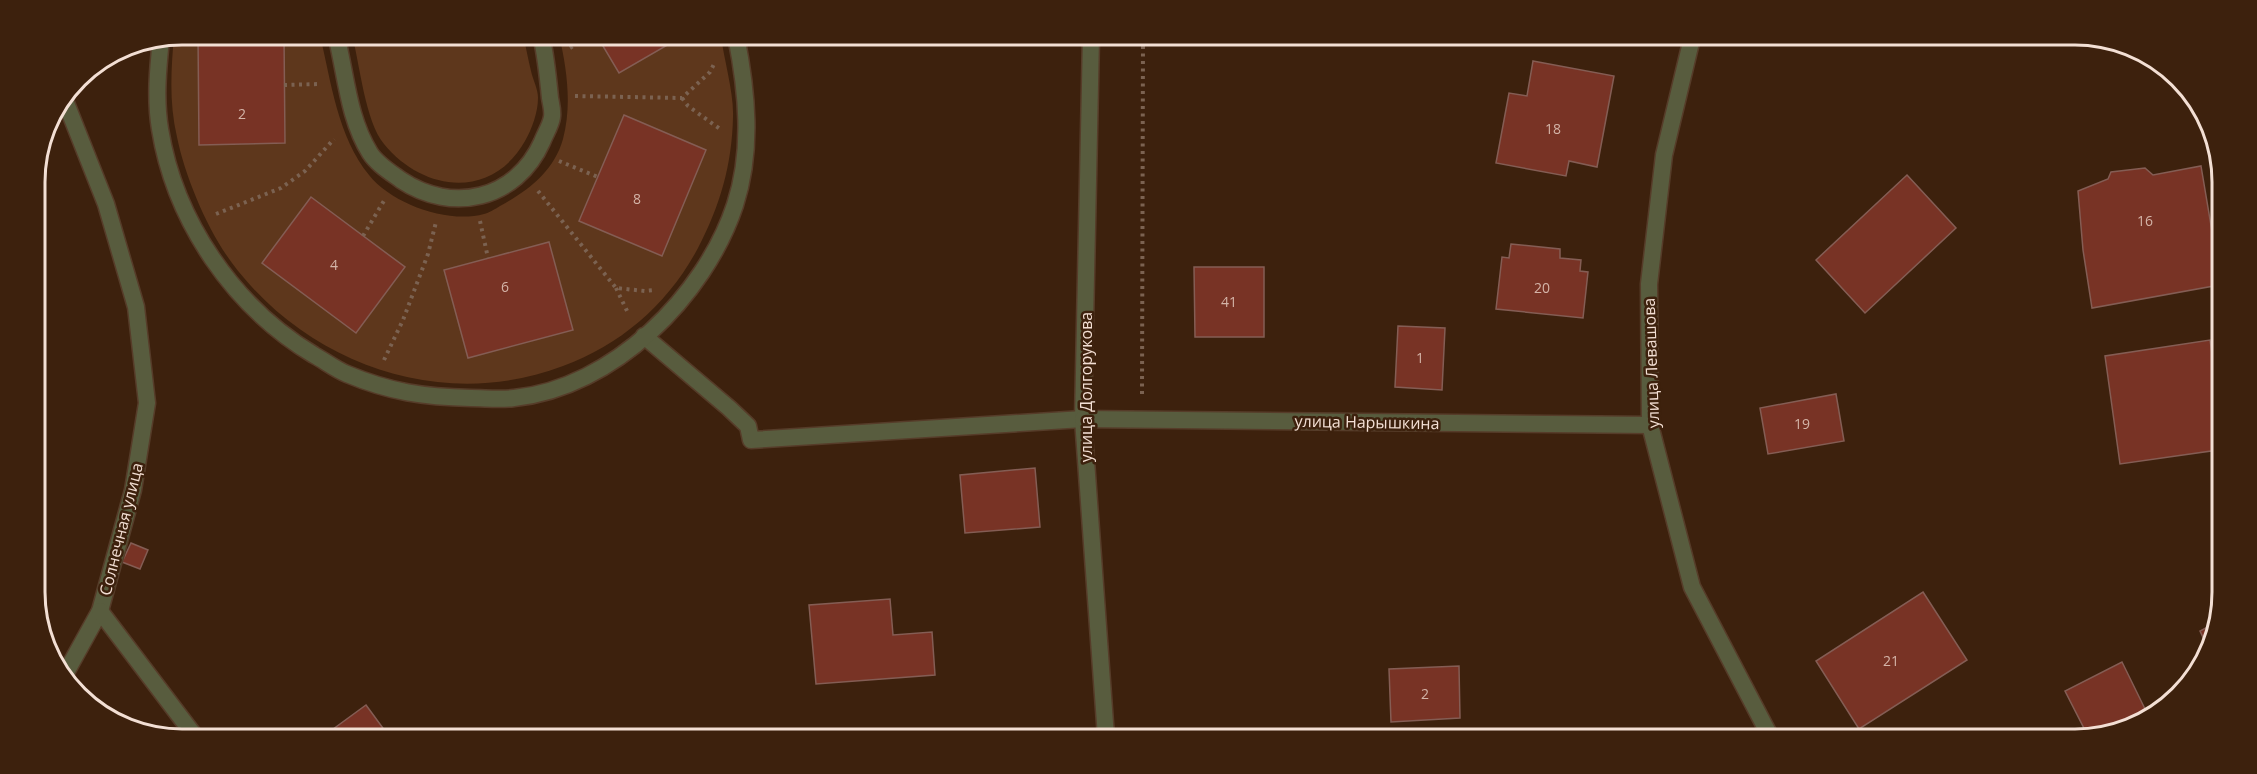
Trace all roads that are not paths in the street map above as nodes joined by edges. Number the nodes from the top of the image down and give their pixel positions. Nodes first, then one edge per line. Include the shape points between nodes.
1 (338, 45) edge
2 (544, 45) edge
3 (738, 45) edge
4 (1091, 45) edge
5 (1691, 45) edge
6 (160, 47) edge
7 (67, 107) edge
8 (644, 336) junction
9 (1083, 418) junction
10 (1650, 425) junction
11 (100, 611) junction
12 (68, 668) edge
13 (189, 729) edge
14 (1105, 729) edge
15 (1766, 729) edge

1 - 2 street via 352,115 371,154 416,190 468,197 495,192 519,177 537,152 552,117
3 - 8 street via 746,80 747,126 736,204 694,284 668,317
4 - 9 street, улица Долгорукова
5 - 10 street, улица Левашова via 1664,155 1649,284
6 - 8 street via 157,91 160,129 179,198 217,266 243,298 303,348 345,373 393,390 426,397 513,399 555,390 574,381 630,349
7 - 11 street, Солнечная улица via 106,204 136,307 147,403 133,490
8 - 9 street, улица Нарышкина via 748,426 751,440
9 - 10 street, улица Нарышкина
9 - 14 street, улица Долгорукова
10 - 15 street, улица Левашова via 1692,587
11 - 12 street, Солнечная улица
11 - 13 street

